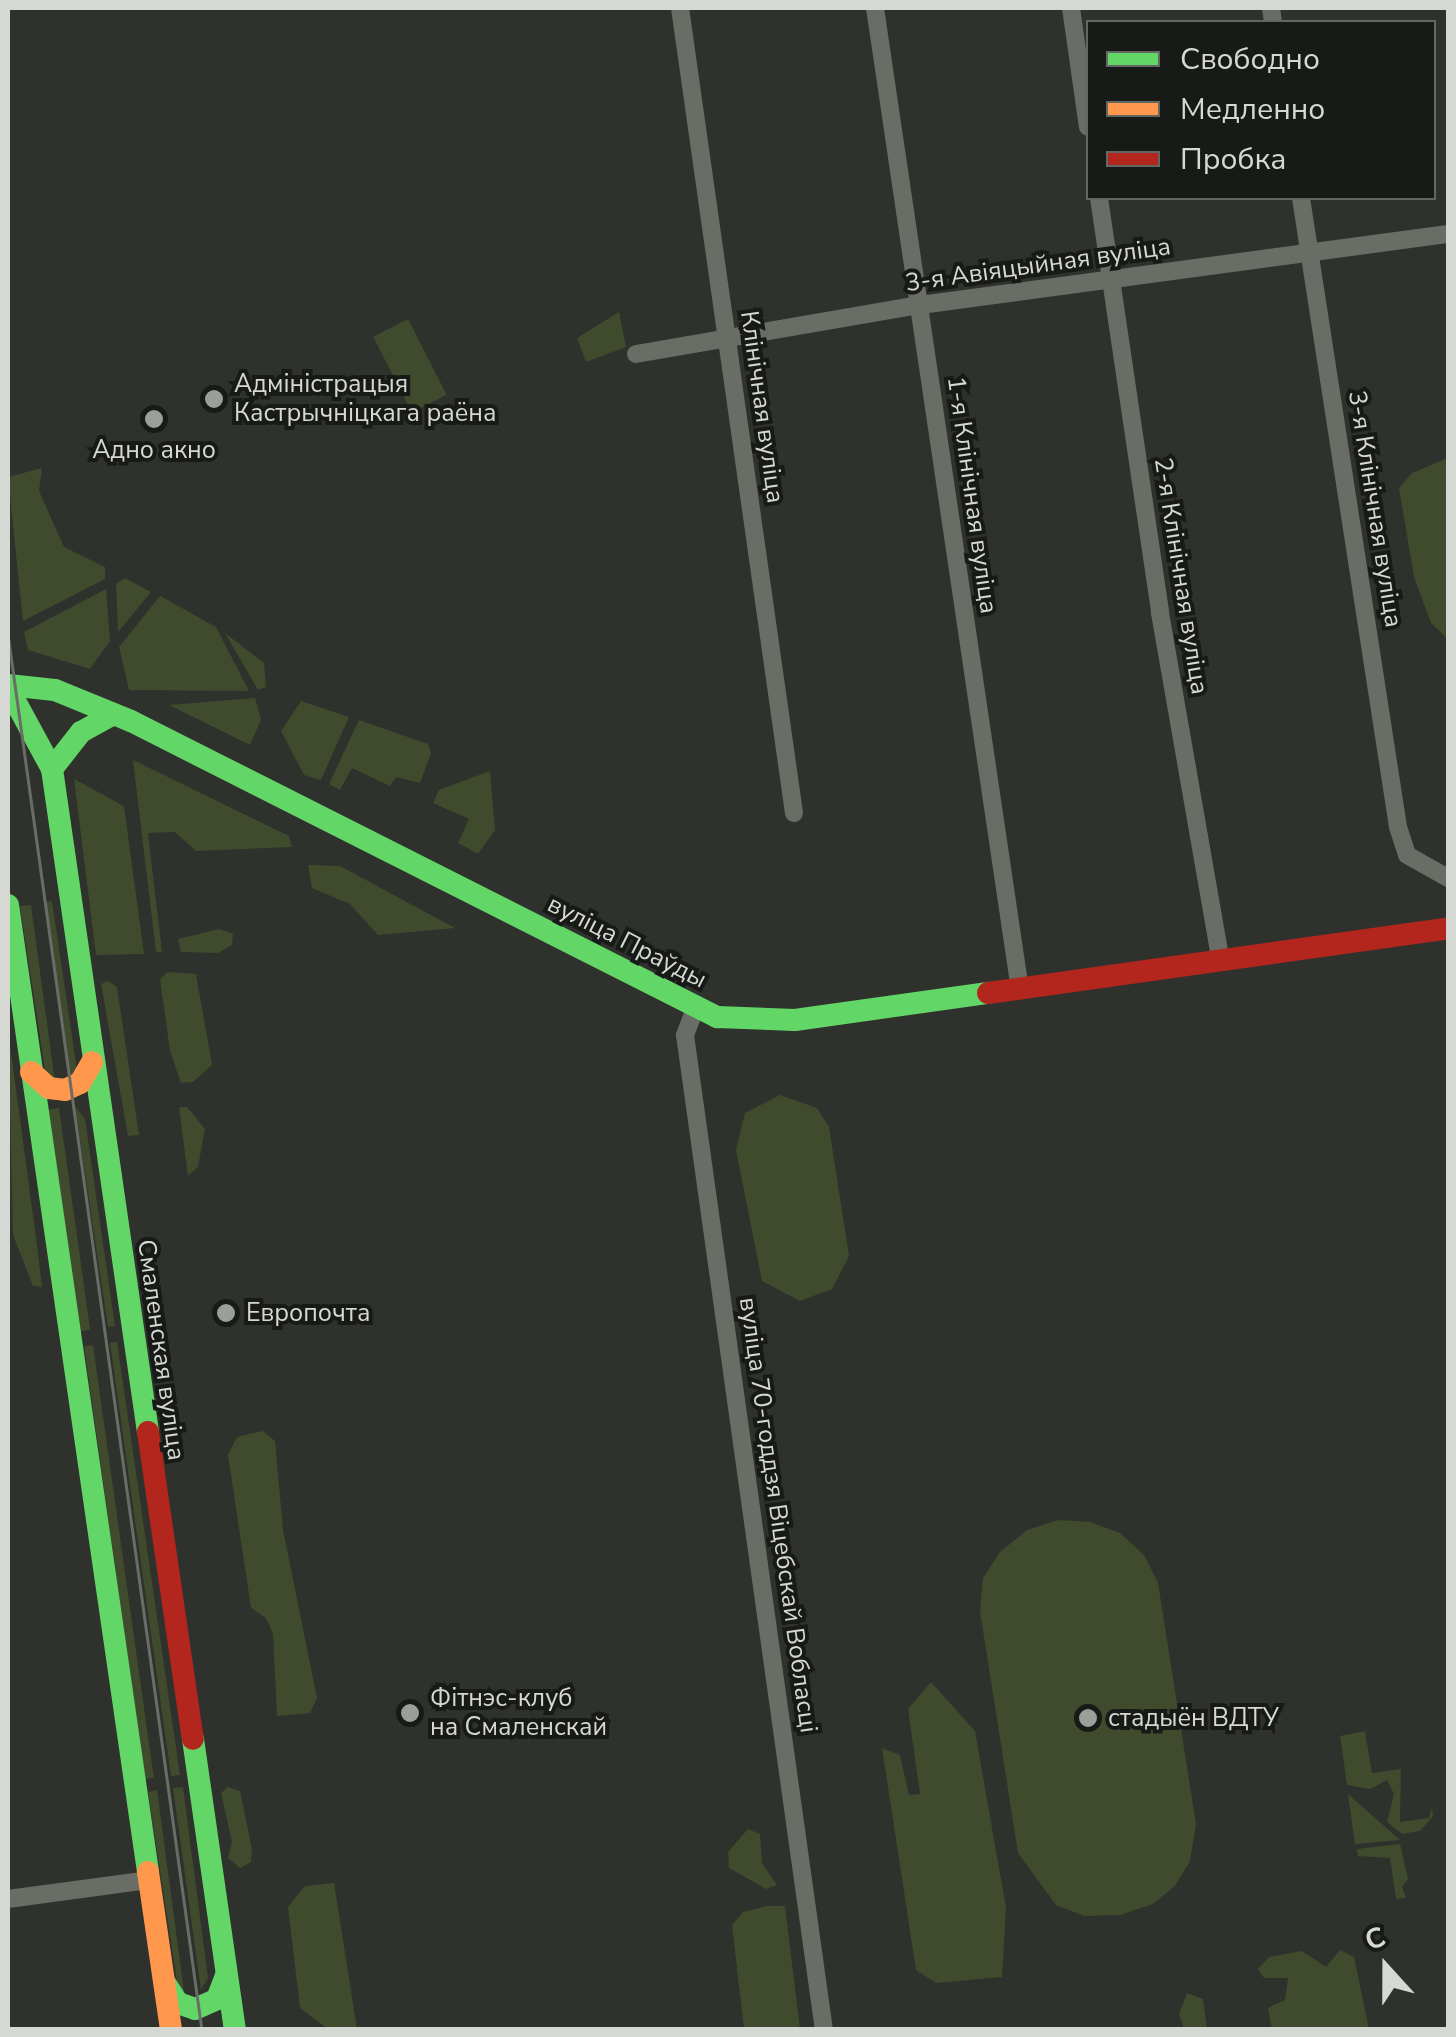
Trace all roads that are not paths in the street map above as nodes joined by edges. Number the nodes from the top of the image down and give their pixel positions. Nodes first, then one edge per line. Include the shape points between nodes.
1 (680, 8) edge
2 (876, 8) edge
3 (1071, 8) edge
4 (1086, 113) edge
5 (1099, 200) edge
6 (1301, 200) edge
7 (1448, 234) edge
8 (1310, 253) junction
9 (1111, 282) junction
10 (920, 306) junction
11 (728, 340) junction
12 (636, 354) dead end
13 (8, 686) edge
14 (113, 714) junction
15 (52, 770) junction
16 (794, 813) dead end
17 (1448, 878) edge
18 (8, 905) edge
19 (1448, 928) edge
20 (1222, 960) junction
21 (1020, 990) junction
22 (695, 1008) junction
23 (92, 1062) junction
24 (31, 1072) junction
25 (100, 1118) junction
26 (38, 1125) junction
27 (148, 1880) junction
28 (8, 1898) edge
29 (226, 1976) junction
30 (164, 1982) junction
31 (170, 2030) edge
32 (180, 2030) edge
33 (233, 2030) edge
34 (824, 2030) edge

1 - 11 street, Клінічная вуліца
2 - 10 street, 1-я Клінічная вуліца
3 - 4 street
5 - 9 street, 2-я Клінічная вуліца
6 - 8 street, 3-я Клінічная вуліца
7 - 8 street, 3-я Авіяцыйная вуліца
8 - 9 street, 3-я Авіяцыйная вуліца
8 - 17 street, 3-я Клінічная вуліца via 1398,827 1407,855
9 - 10 street, 3-я Авіяцыйная вуліца
9 - 20 street, 2-я Клінічная вуліца
10 - 11 street, 3-я Авіяцыйная вуліца
10 - 21 street, 1-я Клінічная вуліца
11 - 12 street, 3-я Авіяцыйная вуліца
11 - 16 street, Клінічная вуліца
13 - 14 main road, вуліца Праўды via 55,690
13 - 15 main road, Смаленская вуліца
14 - 15 main road via 81,732
14 - 22 main road, вуліца Праўды
15 - 23 main road, Смаленская вуліца
18 - 24 main road
19 - 20 main road, вуліца Праўды
20 - 21 main road, вуліца Праўды
21 - 22 main road, вуліца Праўды via 795,1020 737,1020
22 - 34 street, вуліца 70-годдзя Віцебскай Вобласці via 685,1035
23 - 24 main road via 85,1077 65,1090 48,1088
23 - 25 main road, Смаленская вуліца
24 - 26 main road
25 - 26 main road via 82,1102 67,1100 52,1106
25 - 29 main road, Смаленская вуліца
26 - 27 main road
27 - 28 street
27 - 30 main road
29 - 30 main road via 222,1992 203,2008 178,2004
29 - 33 main road, Смаленская вуліца
30 - 31 main road
32 - 33 main road via 204,2018

